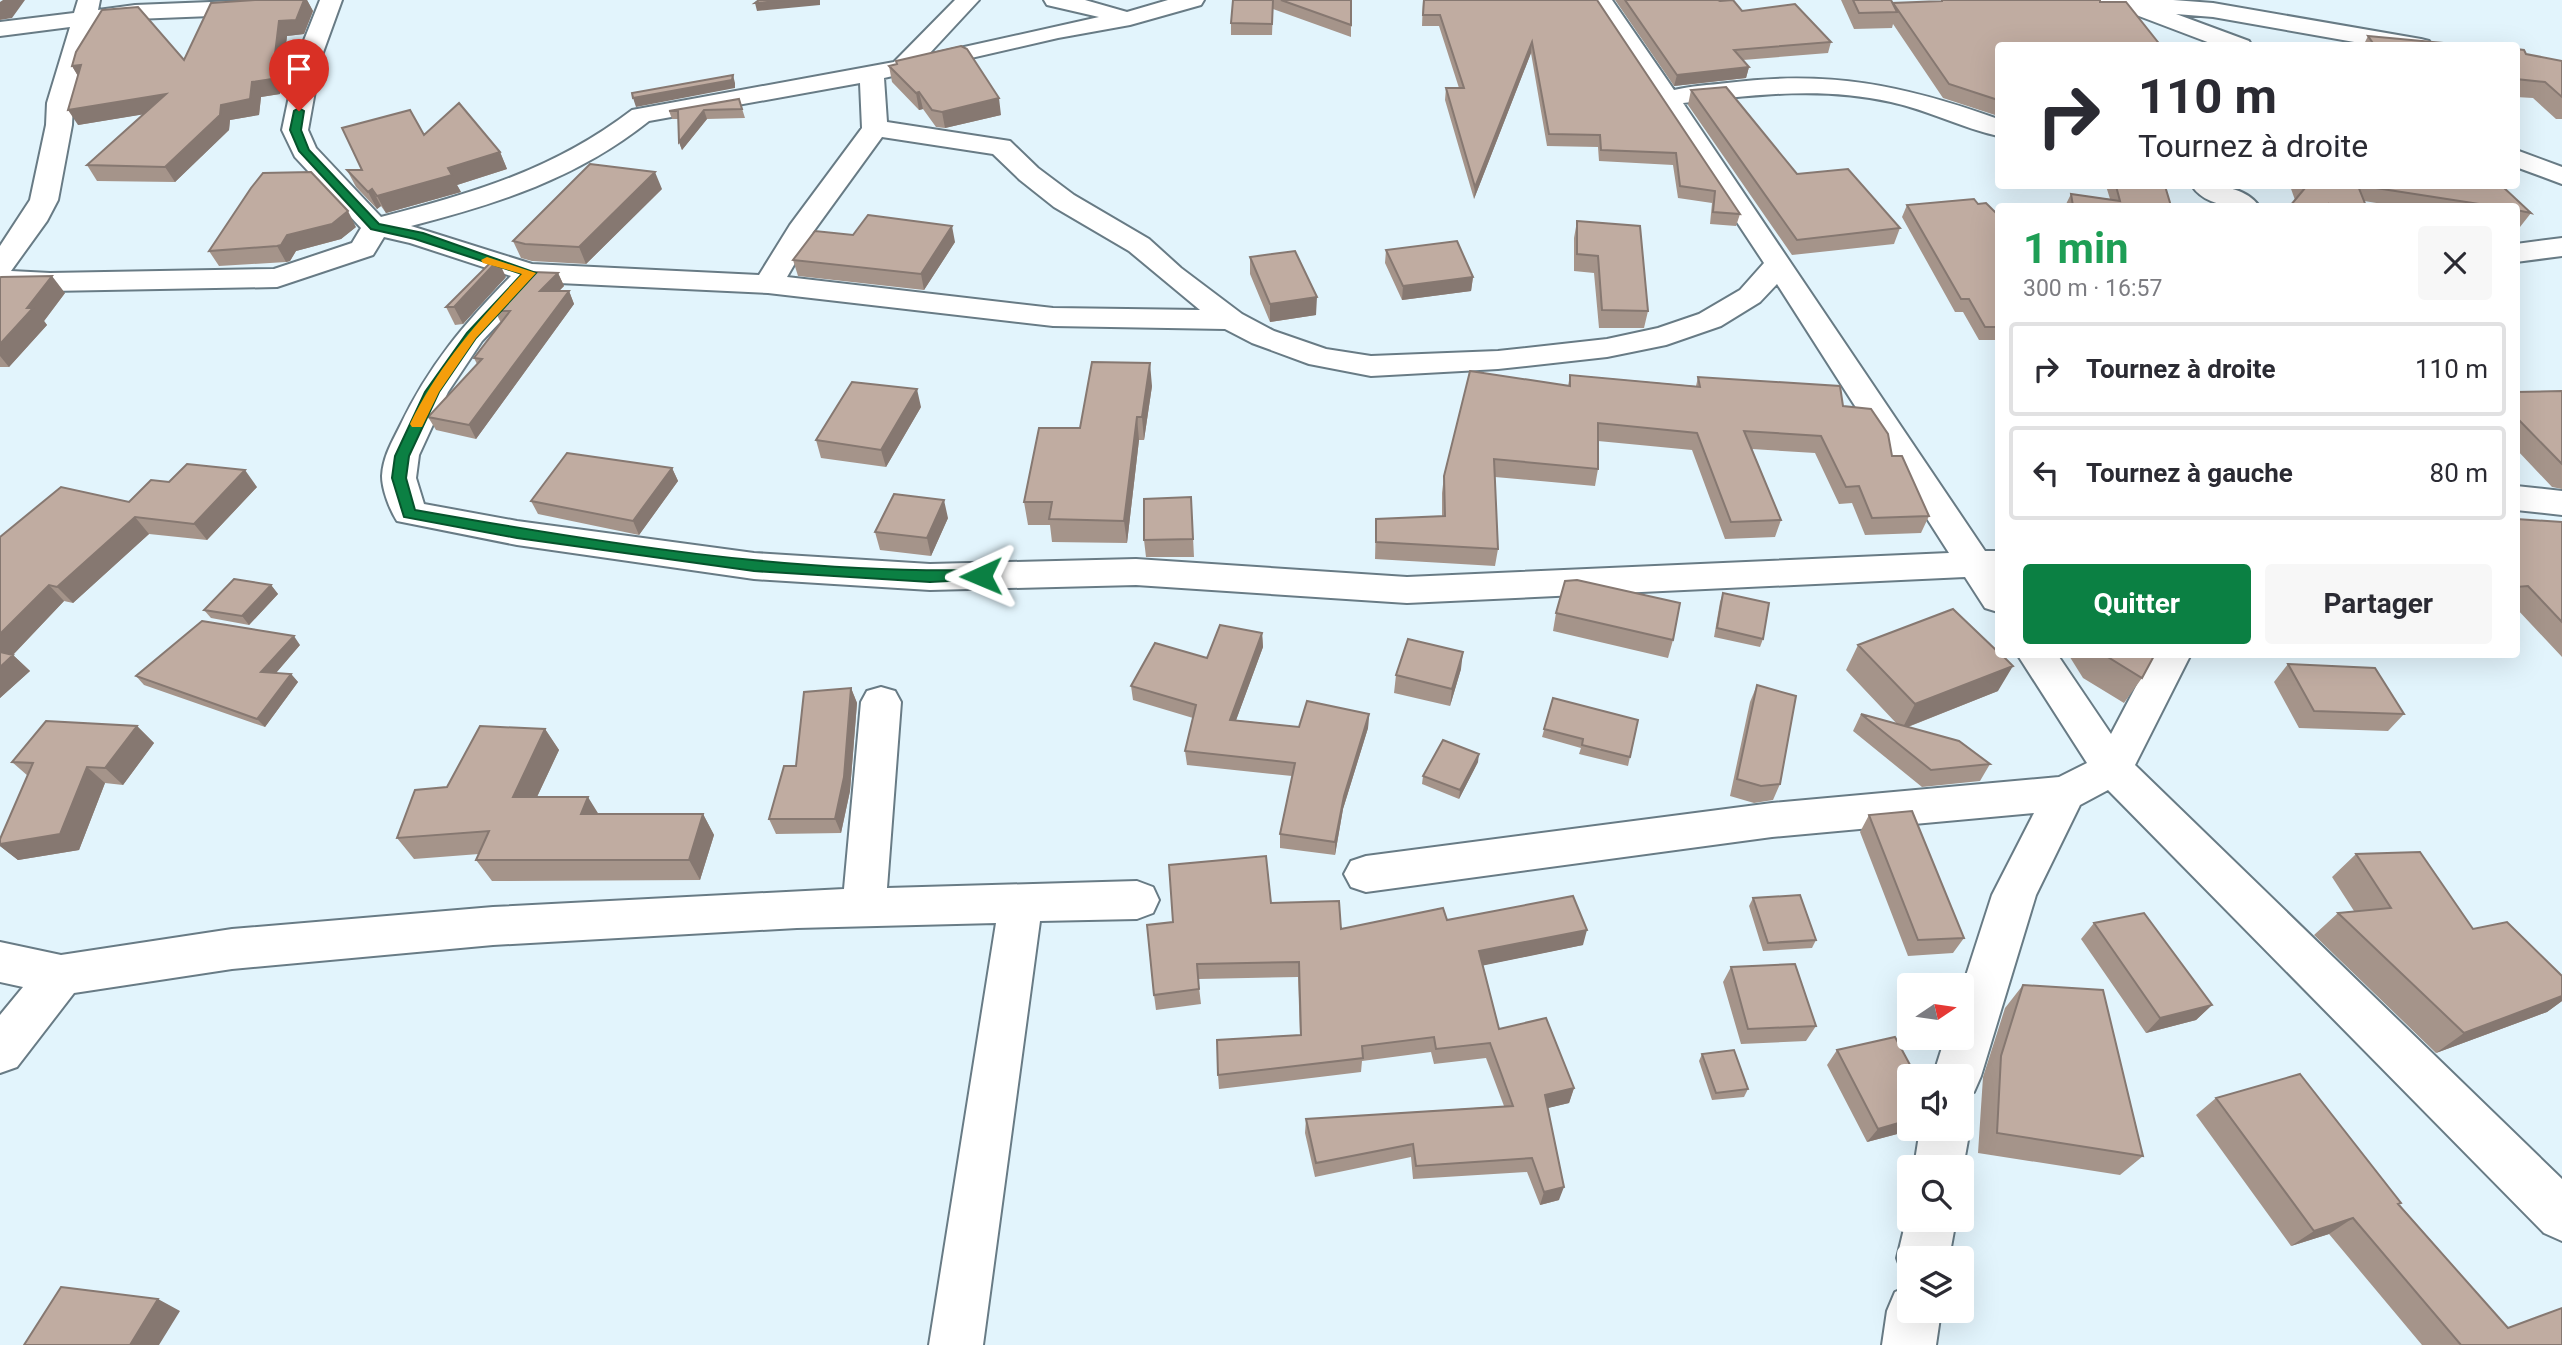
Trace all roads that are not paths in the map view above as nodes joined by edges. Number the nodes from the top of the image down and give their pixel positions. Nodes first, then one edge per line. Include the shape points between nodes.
1 (330, 0) edge
2 (968, 0) edge
3 (1055, 0) edge
4 (1193, 0) edge
5 (1601, 0) edge
6 (2085, 0) edge
7 (303, 3) edge
8 (2126, 3) junction
9 (277, 5) edge
10 (87, 8) edge
11 (1130, 18) junction
12 (0, 29) edge
13 (2230, 42) edge
14 (2398, 42) edge
15 (902, 68) junction
16 (872, 74) junction
17 (1667, 97) junction
18 (1995, 127) edge
19 (875, 128) junction
20 (2520, 160) edge
21 (2562, 176) edge
22 (2211, 189) edge
23 (2239, 203) edge
24 (375, 227) junction
25 (2562, 247) edge
26 (2520, 252) edge
27 (1779, 264) junction
28 (0, 266) edge
29 (530, 273) junction
30 (0, 279) edge
31 (768, 284) junction
32 (1231, 320) junction
33 (2520, 498) edge
34 (2562, 503) edge
35 (1987, 564) edge
36 (1995, 589) edge
37 (2039, 658) edge
38 (2170, 658) edge
39 (881, 702) dead end
40 (2113, 769) junction
41 (2065, 793) junction
42 (1366, 874) dead end
43 (1136, 900) dead end
44 (1021, 903) junction
45 (864, 906) junction
46 (0, 962) edge
47 (61, 975) junction
48 (0, 1051) edge
49 (1961, 1064) edge
50 (2562, 1215) edge
51 (1912, 1323) edge
52 (956, 1345) edge
53 (1909, 1345) edge

1 - 7 street
1 - 24 street via 310,58 295,130 304,151
2 - 15 street
3 - 11 street
4 - 11 street
5 - 17 street
6 - 8 street
8 - 13 street
8 - 14 street via 2213,10
9 - 10 street
10 - 12 street
10 - 28 street via 60,103 44,200
11 - 15 street
15 - 16 street
16 - 19 street
16 - 24 street via 641,115 612,140 559,170 488,197
17 - 18 street via 1827,85 1939,107
17 - 27 street
19 - 31 street via 800,231
19 - 32 street via 1001,146 1064,201 1139,245
20 - 21 street
22 - 23 street
24 - 29 street via 418,236
24 - 30 street via 363,249 277,278
25 - 26 street
27 - 32 street via 1750,296 1710,320 1666,337 1498,360 1371,366 1320,357
27 - 35 street
29 - 31 street
29 - 35 street via 471,335 432,392 402,456 399,478 409,513 754,566 930,577 1136,572 1407,590
31 - 32 street via 1053,317
33 - 34 street
35 - 36 street
37 - 40 street
38 - 40 street
39 - 45 street
40 - 41 street
40 - 50 street
41 - 42 street via 1772,820
41 - 49 street via 2014,895
43 - 44 street
44 - 45 street
44 - 52 street
45 - 47 street via 493,926 232,949
46 - 47 street
47 - 48 street
51 - 53 street

